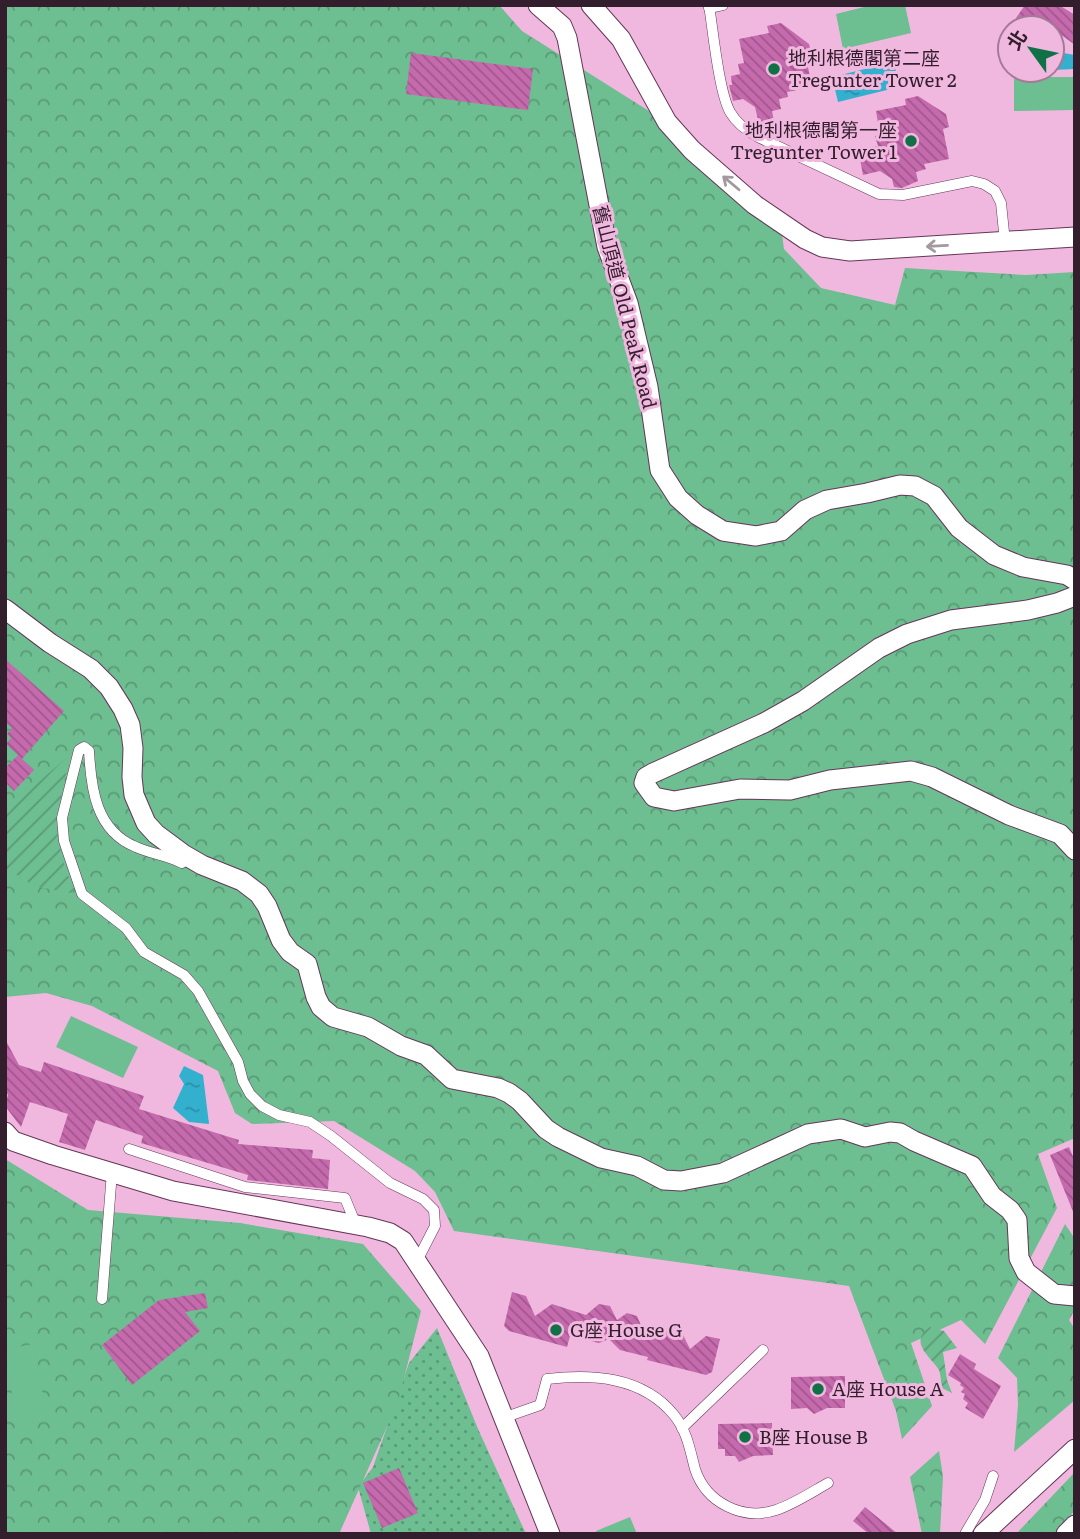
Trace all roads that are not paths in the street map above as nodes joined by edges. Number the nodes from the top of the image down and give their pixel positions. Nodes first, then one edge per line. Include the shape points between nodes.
1 (538, 5) edge
2 (592, 5) edge
3 (723, 5) edge
4 (709, 7) edge
5 (1075, 237) edge
6 (1005, 243) junction
7 (1075, 580) edge
8 (1075, 596) edge
9 (5, 609) edge
10 (1075, 850) edge
11 (202, 865) junction
12 (5, 1132) edge
13 (129, 1149) dead end
14 (111, 1172) junction
15 (356, 1225) junction
16 (416, 1261) junction
17 (1075, 1296) edge
18 (102, 1299) dead end
19 (763, 1350) dead end
20 (503, 1419) junction
21 (682, 1428) junction
22 (1075, 1448) edge
23 (993, 1475) dead end
24 (828, 1483) dead end
25 (1075, 1525) edge
26 (550, 1534) edge
27 (965, 1534) edge
28 (983, 1534) edge
29 (1066, 1534) edge

1 - 7 street, 舊山頂道 Old Peak Road via 562,26 567,37 607,247 628,303 648,387 660,470 678,498 723,531 756,536 781,531 805,510 827,500 915,486 934,496 958,528 993,555
6 -> 2 street via 850,251 805,239 755,205 683,141 621,39
3 - 4 lane
4 - 6 lane via 726,102 735,120 750,133 879,194 903,195 972,181 984,184 995,191 1001,203
5 - 6 street
8 - 10 street via 1038,608 951,620 906,634 789,709 653,772 644,783 654,797 674,802 736,789 790,790 830,780 911,771 1060,834
9 - 11 street via 91,669 109,687 131,731 133,790 141,813 156,834
11 - 16 lane via 201,869 189,868 112,833 94,799 89,751 79,750 62,818 64,841 82,894 126,928 144,952 184,975 198,991 238,1062 250,1094 262,1106 310,1122 434,1210 435,1226
11 - 17 street via 242,881 259,894 281,940 308,966 316,997 327,1013 426,1055 452,1079 512,1095 550,1132 584,1150 637,1166 664,1180 681,1181 727,1171 807,1135 843,1129 869,1137 898,1132 974,1168 992,1196 1017,1220 1018,1255 1026,1272 1054,1294
12 - 14 street via 13,1141
13 - 15 lane via 244,1186 345,1198
14 - 15 street via 173,1191
14 - 18 lane
15 - 16 street via 390,1233 403,1241
16 - 20 street via 478,1356
19 - 21 lane
20 - 21 lane via 540,1405 547,1379 590,1376 615,1379 647,1393 674,1415
20 - 26 street
21 - 24 lane via 701,1481 729,1508 753,1513 778,1510
22 - 28 street
23 - 27 lane
25 - 29 street

